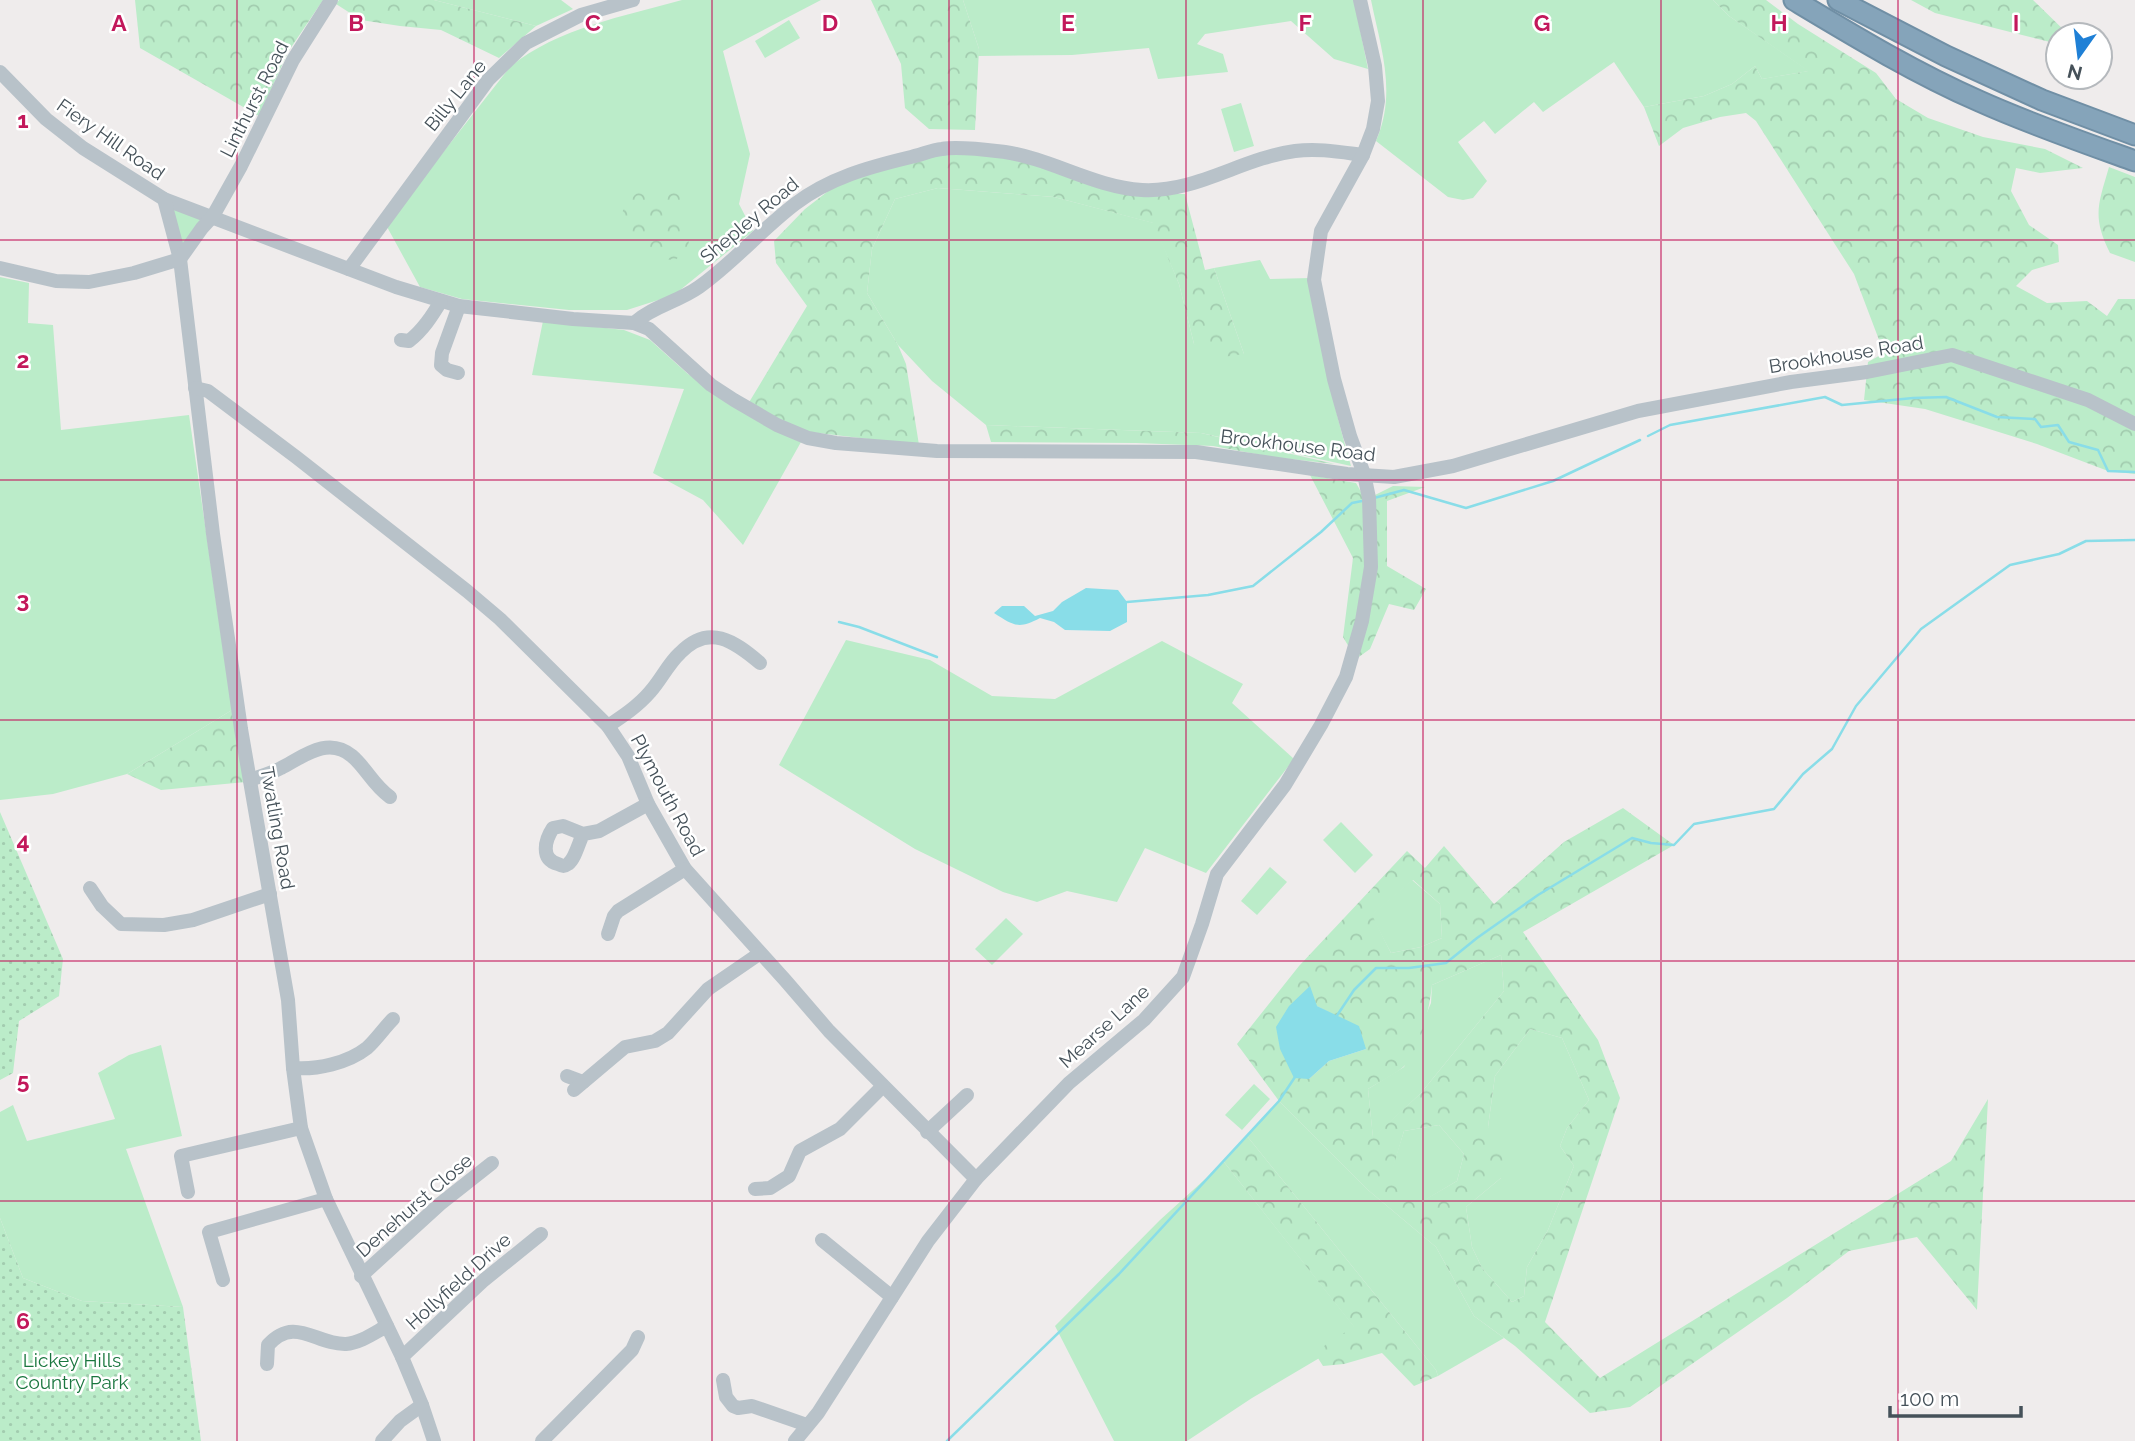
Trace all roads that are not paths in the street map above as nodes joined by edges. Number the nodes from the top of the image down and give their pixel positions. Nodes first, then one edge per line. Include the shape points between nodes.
1 (331, 0) edge
2 (633, 0) edge
3 (1360, 0) edge
4 (1794, 0) edge
5 (1838, 0) edge
6 (0, 72) edge
7 (2135, 135) edge
8 (1363, 155) junction
9 (2135, 161) edge
10 (164, 199) junction
11 (213, 216) junction
12 (180, 260) junction
13 (0, 268) edge
14 (349, 269) junction
15 (441, 301) junction
16 (459, 306) junction
17 (634, 323) junction
18 (401, 340) dead end
19 (458, 373) dead end
20 (195, 388) junction
21 (2135, 424) edge
22 (1364, 474) junction
23 (1394, 477) junction
24 (1369, 498) junction
25 (760, 663) dead end
26 (608, 726) junction
27 (250, 780) junction
28 (390, 797) dead end
29 (648, 804) junction
30 (583, 834) dead end
31 (685, 869) junction
32 (270, 894) junction
33 (92, 897) dead end
34 (608, 934) dead end
35 (760, 954) junction
36 (393, 1019) dead end
37 (293, 1068) junction
38 (566, 1076) dead end
39 (883, 1086) junction
40 (967, 1095) dead end
41 (301, 1128) junction
42 (927, 1132) junction
43 (492, 1163) dead end
44 (976, 1179) junction
45 (755, 1189) dead end
46 (188, 1192) dead end
47 (326, 1199) junction
48 (541, 1234) dead end
49 (822, 1240) dead end
50 (361, 1276) junction
51 (223, 1279) dead end
52 (892, 1297) junction
53 (387, 1326) junction
54 (638, 1337) dead end
55 (402, 1357) junction
56 (267, 1364) dead end
57 (723, 1380) dead end
58 (422, 1405) junction
59 (807, 1425) junction
60 (382, 1441) edge
61 (434, 1441) edge
62 (542, 1441) edge
63 (795, 1441) edge

1 - 11 street, Linthurst Road via 293,60
2 - 14 street, Billy Lane via 581,15 526,43 488,80
3 - 8 street, Mearse Lane via 1378,101
4 - 9 highway via 1979,102
5 - 7 highway via 1945,56
6 - 10 street, Fiery Hill Road via 46,119 83,148
8 - 17 street, Shepley Road via 1294,151 1179,188 1141,190 1006,152 943,149 875,166 816,189 700,286
8 - 22 street, Mearse Lane via 1321,231 1314,280 1335,379
10 - 11 street, Fiery Hill Road
10 - 12 street, Twatling Road
11 - 12 street, Linthurst Road
11 - 14 street
12 - 13 street via 89,282 56,281
12 - 20 street, Twatling Road
14 - 15 street
15 - 16 street
15 - 18 street via 414,337
16 - 17 street
16 - 19 street via 441,365
17 - 22 street, Brookhouse Road via 649,329 734,400 808,438 937,452 1196,452
20 - 26 street, Plymouth Road via 208,391 296,457 467,592
20 - 27 street, Twatling Road
21 - 23 street, Brookhouse Road via 2088,400 1952,355 1638,411 1453,466
22 - 23 street, Brookhouse Road
22 - 24 street, Mearse Lane
23 - 24 street
24 - 44 street, Mearse Lane via 1371,566 1346,677 1285,785 1216,874 1183,977 1144,1020 1069,1083
25 - 26 street via 736,642 718,637 697,639 633,709
26 - 29 street, Plymouth Road via 628,756
27 - 28 street via 311,751 337,748 355,758 377,788
27 - 32 street, Twatling Road
29 - 30 street via 599,831
29 - 31 street, Plymouth Road
31 - 34 street via 618,911
31 - 35 street, Plymouth Road
32 - 33 street via 164,925 121,924
32 - 37 street, Twatling Road via 288,1000
35 - 38 street via 708,989 668,1033 655,1041 625,1047 578,1086
35 - 39 street, Plymouth Road
36 - 37 street via 353,1056 328,1066
37 - 41 street, Twatling Road
39 - 42 street, Plymouth Road
39 - 45 street via 840,1129 800,1151 789,1176 769,1188
40 - 42 street
41 - 46 street via 181,1156
41 - 47 street, Twatling Road
42 - 44 street, Plymouth Road
43 - 50 street, Denehurst Close
44 - 52 street, Mearse Lane
47 - 50 street, Twatling Road
47 - 51 street via 209,1232
48 - 55 street, Hollyfield Drive
49 - 52 street
50 - 53 street, Twatling Road
52 - 59 street, Mearse Lane
53 - 55 street, Twatling Road
53 - 56 street via 344,1344 297,1331 276,1336 268,1345
54 - 62 street via 632,1350
55 - 58 street, Twatling Road
57 - 59 street via 733,1406 752,1406
58 - 60 street
58 - 61 street, Twatling Road
59 - 63 street, Mearse Lane

